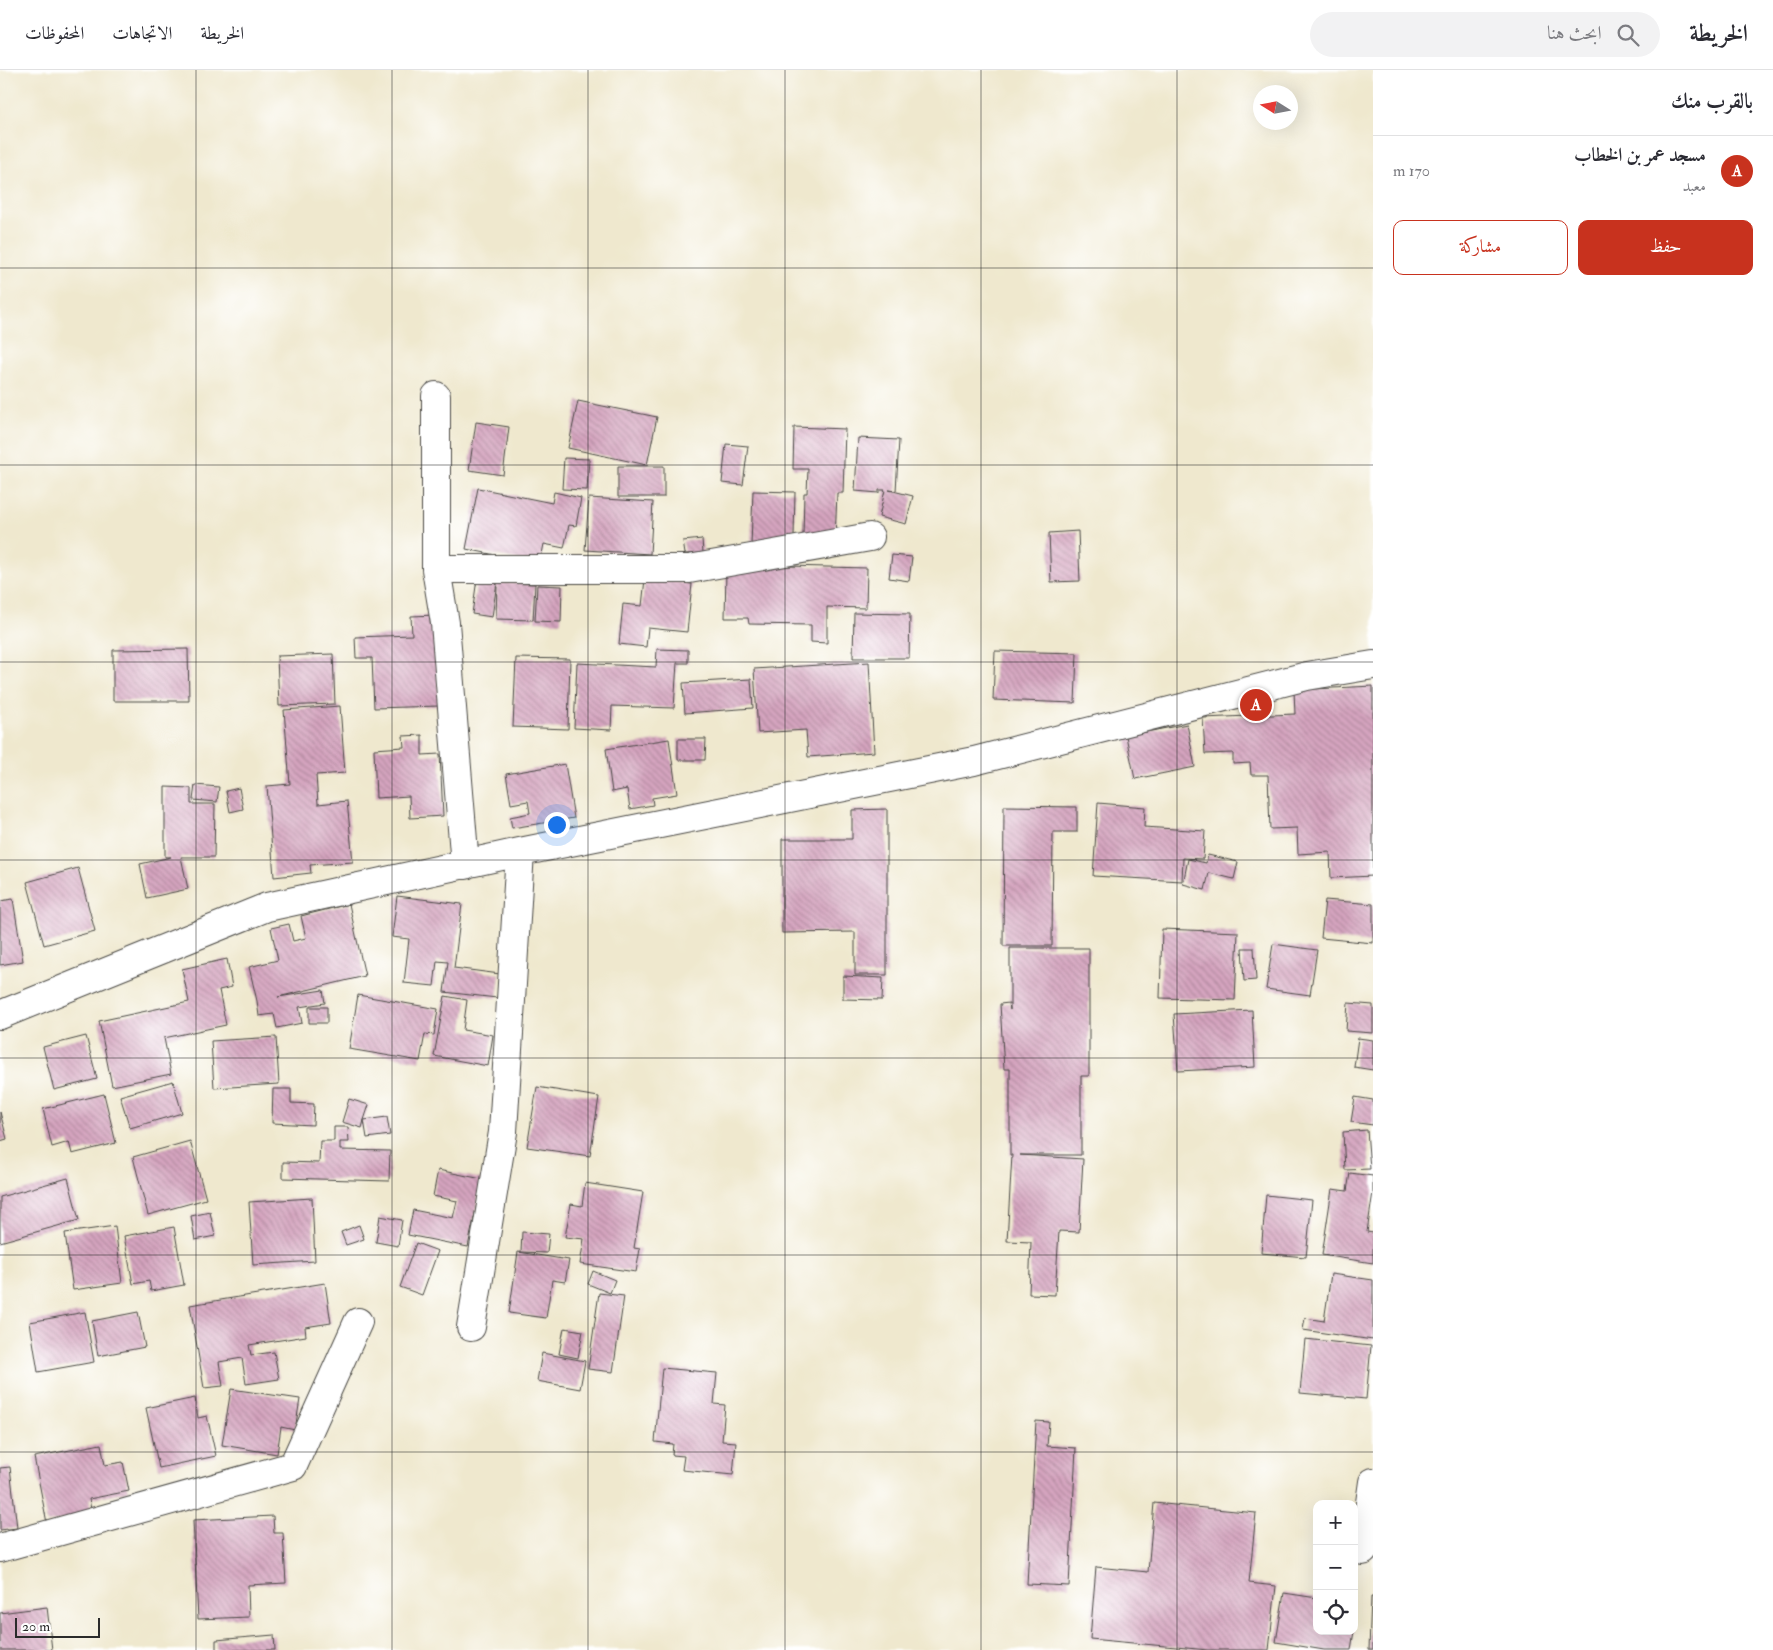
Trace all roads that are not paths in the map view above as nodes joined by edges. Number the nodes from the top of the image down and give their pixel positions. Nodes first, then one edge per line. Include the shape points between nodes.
1 (436, 396) dead end
2 (870, 537) dead end
3 (436, 569) junction
4 (1373, 665) edge
5 (520, 852) junction
6 (465, 865) junction
7 (0, 1015) edge
8 (358, 1322) dead end
9 (471, 1327) dead end
10 (1373, 1482) edge
11 (0, 1548) edge
12 (1363, 1551) dead end

1 - 3 street
2 - 3 street via 689,568
3 - 6 street via 445,623
4 - 5 street via 1307,676 974,761
5 - 6 street
5 - 9 street via 503,1132
6 - 7 street via 267,907
8 - 11 street via 293,1466
10 - 12 street

